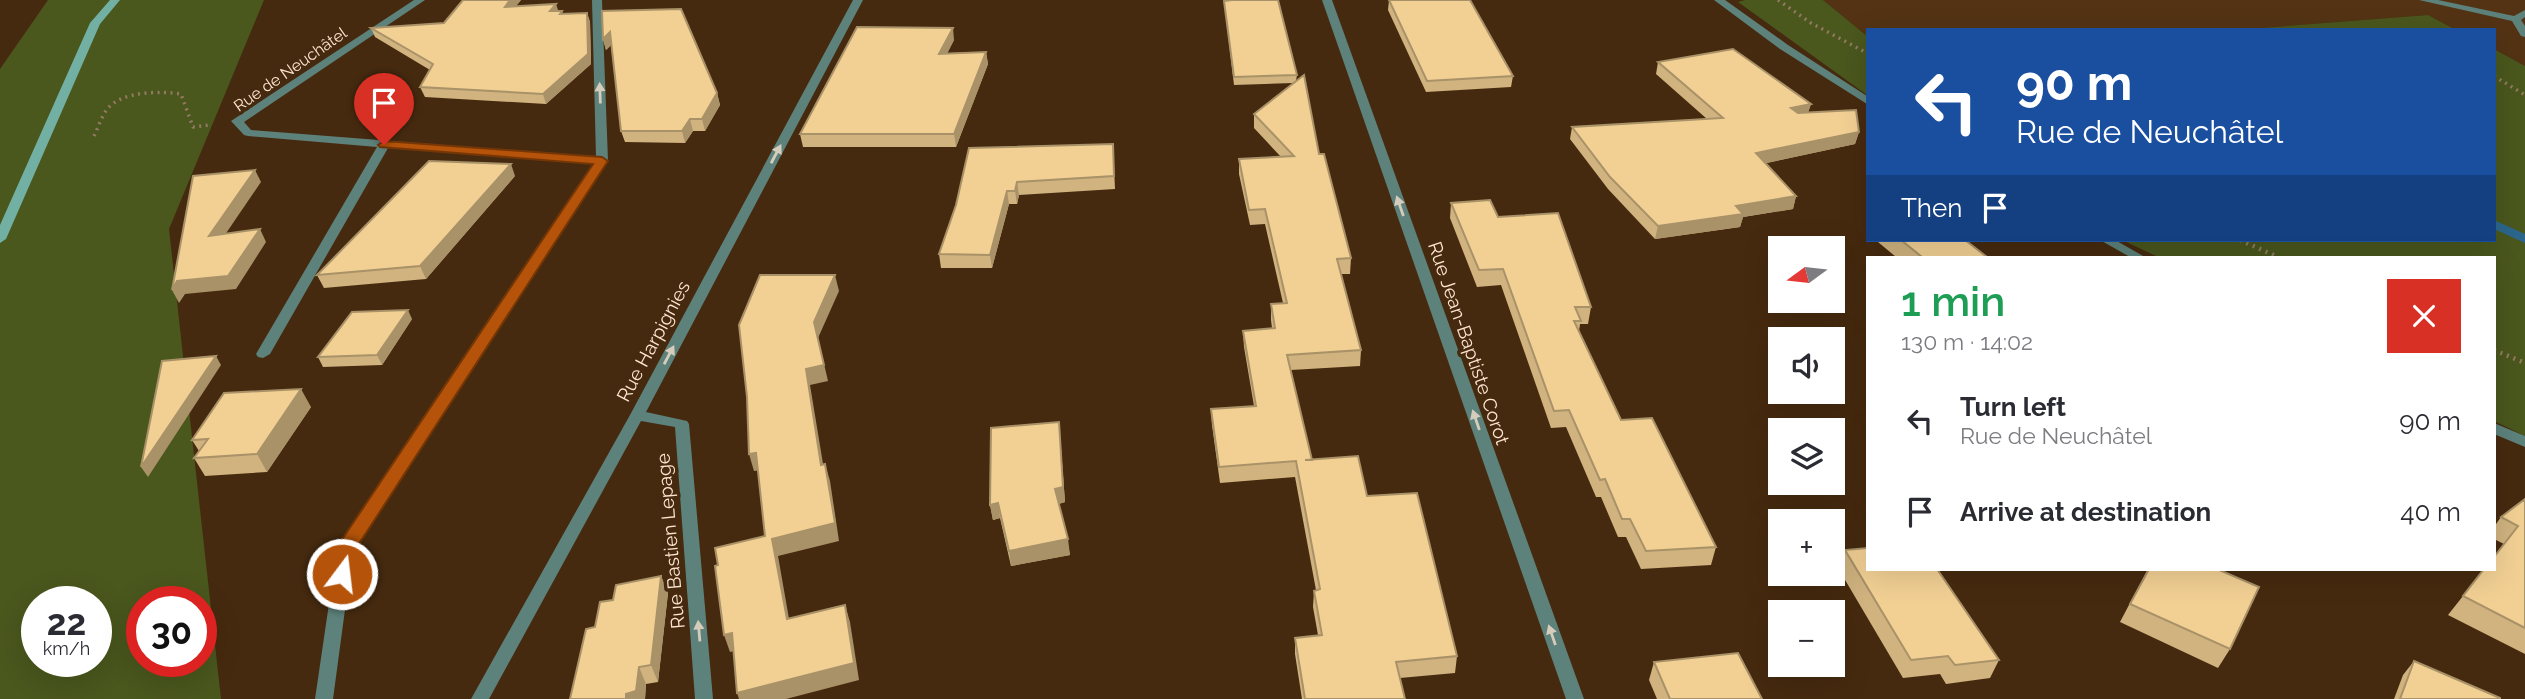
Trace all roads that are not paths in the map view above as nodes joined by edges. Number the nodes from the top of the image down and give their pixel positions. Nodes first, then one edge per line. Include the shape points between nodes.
1 (115, 0) edge
2 (420, 0) edge
3 (597, 0) edge
4 (858, 0) edge
5 (1327, 0) edge
6 (1719, 0) edge
7 (2424, 0) edge
8 (2520, 16) edge
9 (2525, 34) edge
10 (1866, 100) edge
11 (384, 145) junction
12 (602, 161) junction
13 (0, 239) edge
14 (2110, 242) edge
15 (2137, 256) edge
16 (263, 354) dead end
17 (637, 415) junction
18 (2496, 429) edge
19 (2525, 442) edge
20 (324, 699) edge
21 (480, 699) edge
22 (704, 699) edge
23 (1574, 699) edge

1 - 13 main road via 95,23
2 - 11 street, Rue de Neuchâtel via 237,121 248,133
12 -> 3 street
17 -> 4 street, Rue Harpignies
23 -> 5 street, Rue Jean-Baptiste Corot
6 - 10 street
7 - 8 street
8 - 9 street
11 - 12 street, Rue de Neuchâtel
11 - 16 street
12 - 20 street via 345,549
14 - 15 street
17 - 21 street, Rue Harpignies
22 -> 17 street, Rue Bastien Lepage via 682,425
18 - 19 street

